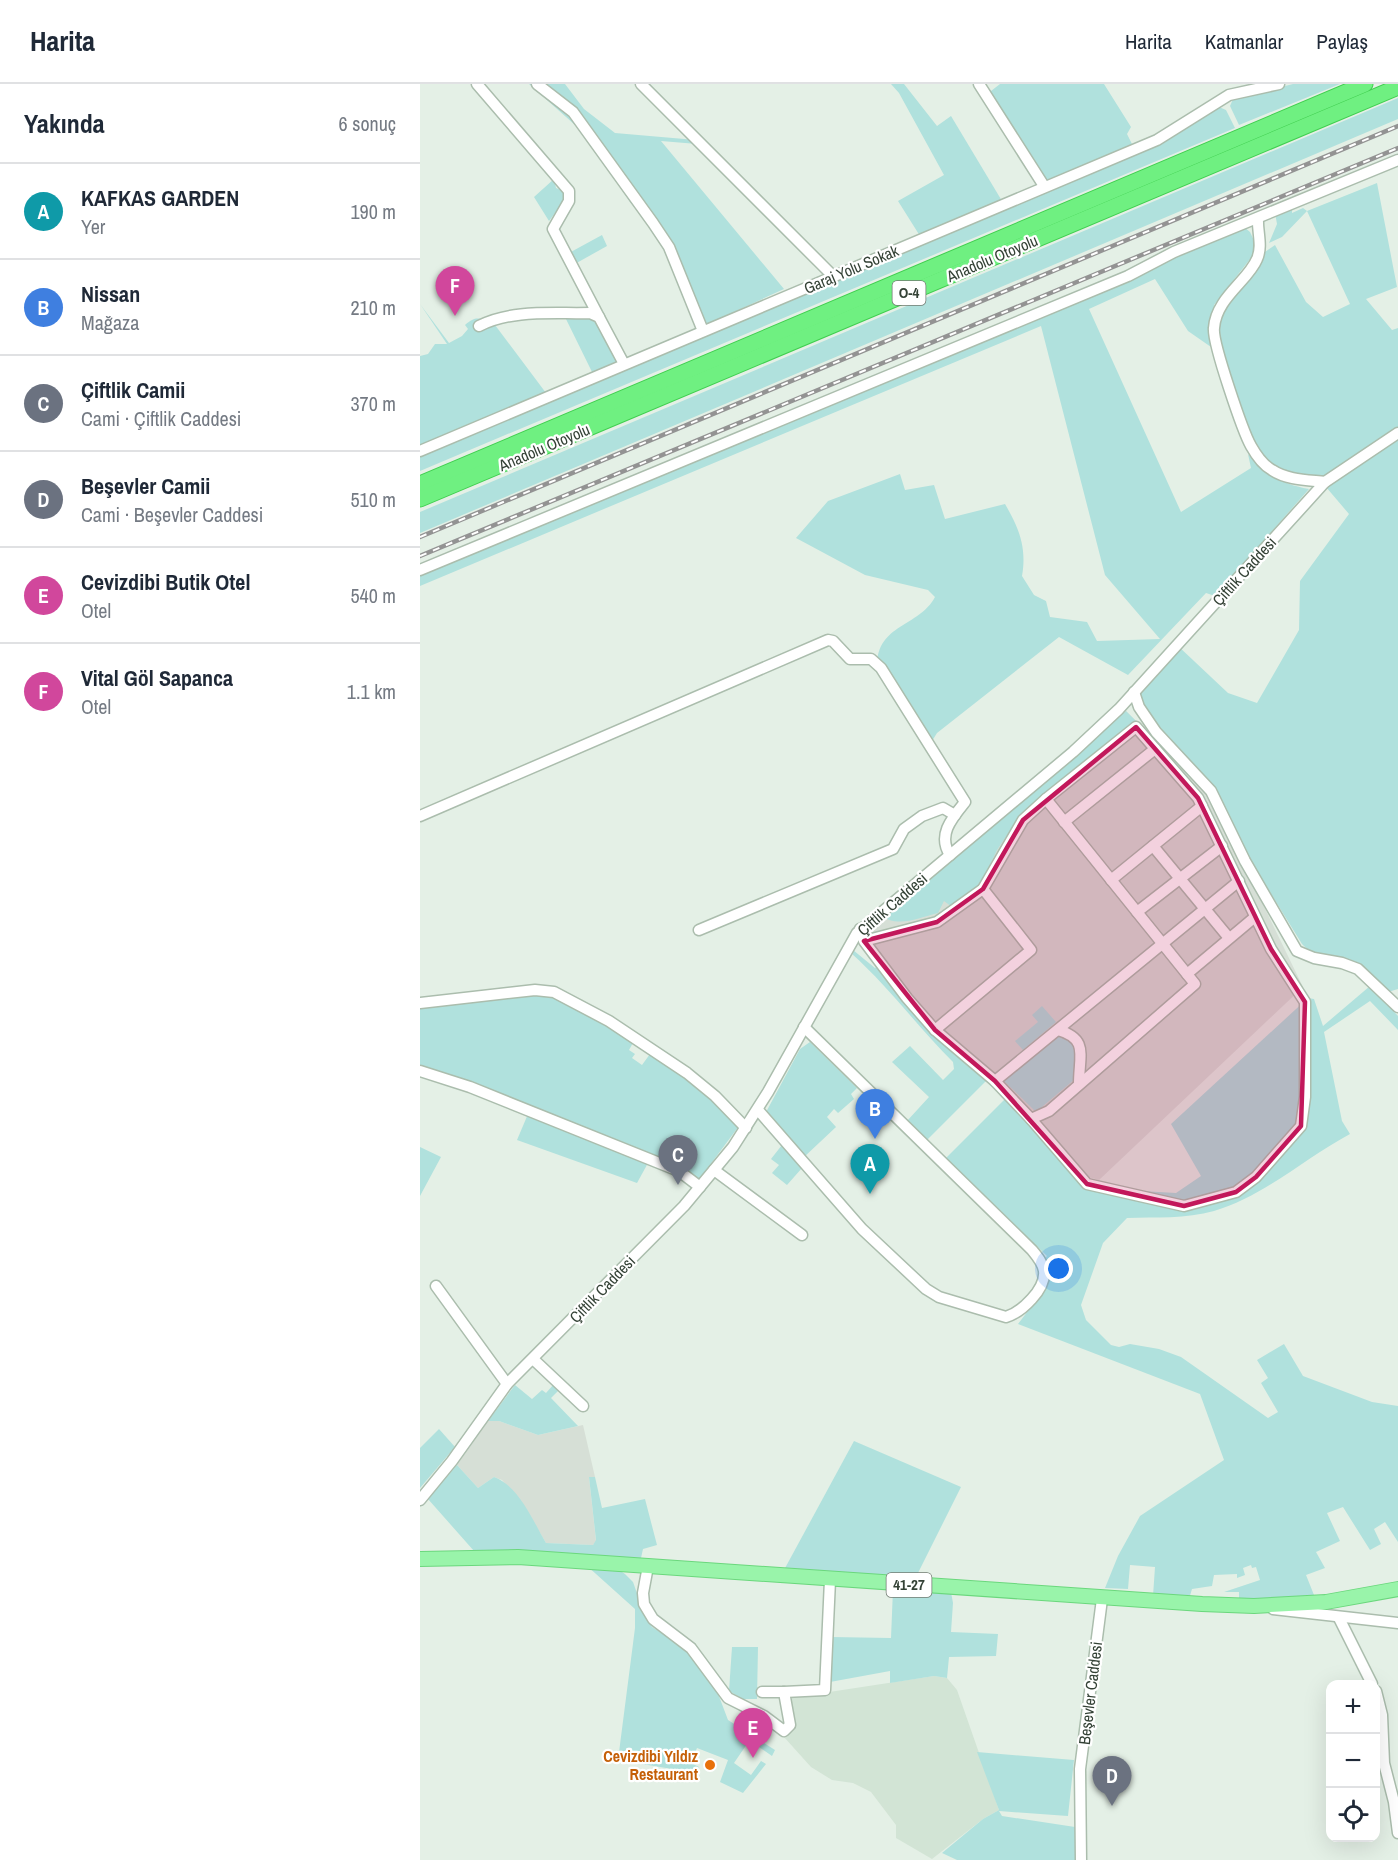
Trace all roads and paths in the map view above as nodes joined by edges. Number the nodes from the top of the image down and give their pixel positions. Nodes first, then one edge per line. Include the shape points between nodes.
1 (477, 84) edge
2 (641, 84) edge
3 (979, 84) edge
4 (1279, 84) edge
5 (1365, 84) edge
6 (543, 86) edge
7 (1398, 87) edge
8 (1398, 160) edge
9 (1044, 186) junction
10 (1258, 218) junction
11 (833, 276) junction
12 (599, 317) junction
13 (479, 326) dead end
14 (702, 331) junction
15 (624, 364) junction
16 (1398, 434) edge
17 (420, 451) edge
18 (1325, 482) junction
19 (420, 484) edge
20 (420, 499) edge
21 (420, 570) edge
22 (1134, 692) junction
23 (1155, 749) junction
24 (1046, 800) junction
25 (1202, 806) junction
26 (955, 815) junction
27 (420, 816) edge
28 (1064, 822) junction
29 (1153, 846) junction
30 (1222, 846) junction
31 (951, 855) junction
32 (1180, 878) junction
33 (1111, 880) junction
34 (1239, 881) junction
35 (983, 889) junction
36 (1205, 909) junction
37 (1137, 912) junction
38 (1255, 917) junction
39 (860, 929) junction
40 (699, 930) dead end
41 (1229, 938) junction
42 (864, 941) junction
43 (1163, 944) junction
44 (1187, 974) junction
45 (1396, 1001) edge
46 (420, 1003) edge
47 (804, 1028) junction
48 (935, 1030) junction
49 (1058, 1030) junction
50 (420, 1071) edge
51 (995, 1081) junction
52 (1079, 1084) junction
53 (758, 1110) junction
54 (1031, 1119) junction
55 (746, 1128) junction
56 (714, 1170) junction
57 (700, 1187) junction
58 (802, 1234) dead end
59 (436, 1286) dead end
60 (533, 1359) junction
61 (507, 1384) junction
62 (583, 1406) dead end
63 (420, 1500) edge
64 (420, 1559) edge
65 (648, 1566) junction
66 (830, 1580) junction
67 (1398, 1589) edge
68 (1102, 1599) junction
69 (1254, 1606) junction
70 (1339, 1618) junction
71 (1398, 1623) edge
72 (1370, 1680) edge
73 (762, 1692) dead end
74 (784, 1692) junction
75 (1380, 1707) edge
76 (1398, 1833) edge
77 (1081, 1860) edge

1 - 12 street via 569,191 569,201 553,229
2 - 11 street
3 - 9 street
4 - 9 street, Garaj Yolu Sokak via 1229,95 1157,140
5 - 19 highway, Anadolu Otoyolu / O-4
6 - 14 street via 584,126 669,247
7 - 20 highway, Anadolu Otoyolu / O-4
8 - 10 street
9 - 11 street, Garaj Yolu Sokak
10 - 18 street via 1257,261 1220,310 1214,326 1215,341 1242,427 1259,458 1283,476
10 - 21 street via 1174,252 1128,276
11 - 14 street, Garaj Yolu Sokak
12 - 13 street via 590,313 511,315
12 - 15 street
14 - 15 street, Garaj Yolu Sokak
15 - 17 street, Garaj Yolu Sokak
16 - 18 street, Çiftlik Caddesi
18 - 22 street, Çiftlik Caddesi
22 - 31 street, Çiftlik Caddesi via 1074,752
22 - 45 street via 1156,732 1211,791 1245,861 1297,951 1358,969
23 - 24 street via 1136,727
23 - 25 street
23 - 28 street
24 - 28 street
24 - 35 street via 1023,820
25 - 29 street
25 - 30 street
26 - 27 street via 965,802 881,668 871,659 850,659 828,640
26 - 31 street via 945,831 945,847
26 - 40 street via 943,808 922,816 904,829 892,849
28 - 33 street
29 - 32 street
29 - 33 street
30 - 32 street
30 - 34 street
31 - 39 street, Çiftlik Caddesi
32 - 36 street
32 - 37 street
33 - 37 street
34 - 36 street
34 - 38 street
35 - 42 street via 937,922
35 - 48 street via 1031,950
36 - 41 street
36 - 43 street
37 - 43 street
38 - 41 street
38 - 54 street via 1305,1002 1305,1097 1301,1126 1256,1177 1236,1192 1184,1206 1087,1184
39 - 42 street
39 - 47 street, Çiftlik Caddesi
41 - 44 street
42 - 48 street
43 - 44 street
43 - 49 street
44 - 52 street via 1195,984
46 - 55 street via 535,990 554,992 609,1021 687,1073
47 - 53 street, Çiftlik Caddesi
47 - 53 street via 1032,1250 1044,1268 1042,1282 1028,1304 1006,1317 939,1297 862,1229
48 - 51 street
49 - 51 street
49 - 52 street via 1073,1035 1079,1044
50 - 57 street via 470,1087 679,1171
51 - 54 street
52 - 54 street via 1049,1111
53 - 55 street, Çiftlik Caddesi
55 - 56 street, Çiftlik Caddesi
56 - 57 street, Çiftlik Caddesi
56 - 58 street
57 - 60 street, Çiftlik Caddesi
59 - 61 street
60 - 61 street, Çiftlik Caddesi
60 - 62 street
61 - 63 street, Çiftlik Caddesi
64 - 65 main road, 41-27 via 518,1557
65 - 66 main road, 41-27
65 - 74 street via 643,1593 649,1615 691,1648 728,1698 784,1731 790,1725
66 - 68 main road, 41-27
66 - 74 street via 825,1689
67 - 69 main road, 41-27 via 1326,1602
68 - 69 main road, 41-27
68 - 77 street, Beşevler Caddesi via 1080,1769
69 - 70 street
70 - 71 street
70 - 72 street
73 - 74 street
75 - 76 street via 1384,1763

